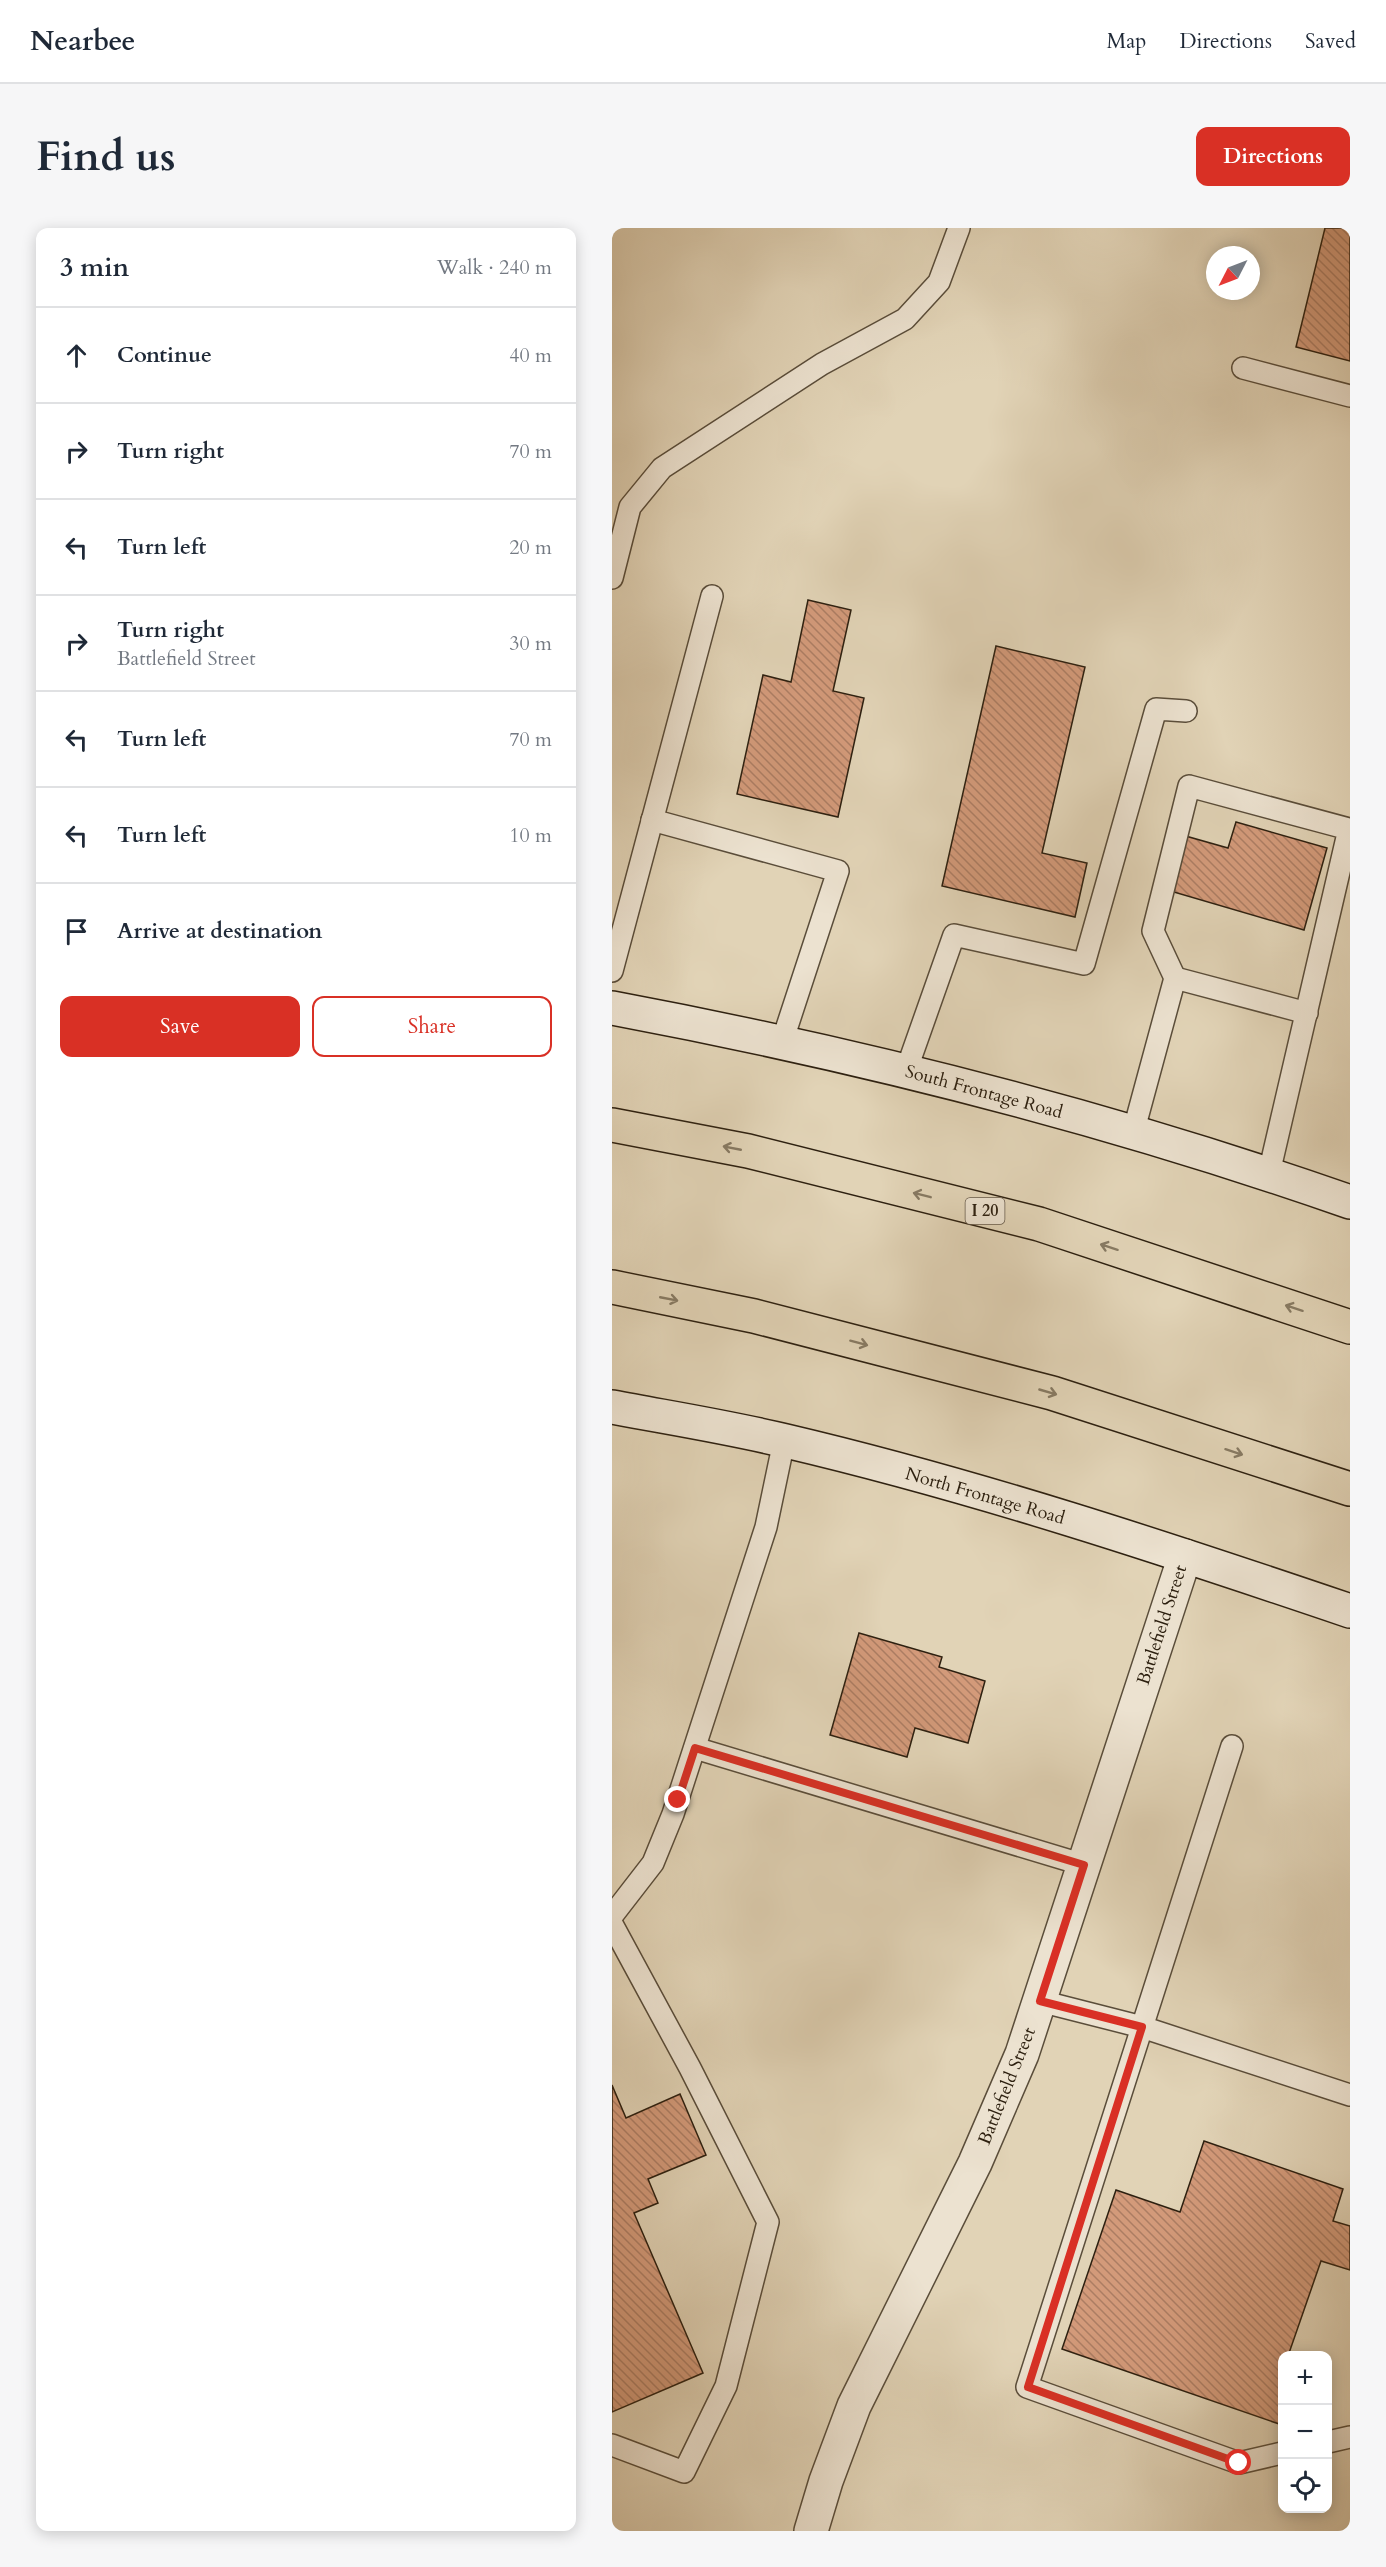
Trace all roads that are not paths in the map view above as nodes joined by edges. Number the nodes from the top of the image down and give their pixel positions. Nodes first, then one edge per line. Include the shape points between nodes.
1 (959, 228) edge
2 (1242, 368) dead end
3 (1350, 396) edge
4 (612, 578) edge
5 (712, 596) dead end
6 (1186, 711) dead end
7 (652, 820) junction
8 (612, 971) edge
9 (1175, 978) junction
10 (612, 1008) edge
11 (1307, 1013) junction
12 (782, 1042) junction
13 (906, 1071) junction
14 (612, 1125) edge
15 (1133, 1133) junction
16 (1269, 1173) junction
17 (1350, 1202) edge
18 (612, 1287) edge
19 (1350, 1327) edge
20 (612, 1407) edge
21 (784, 1441) junction
22 (1350, 1489) edge
23 (1185, 1556) junction
24 (1350, 1611) edge
25 (1232, 1746) dead end
26 (695, 1748) junction
27 (1084, 1865) junction
28 (612, 1916) edge
29 (612, 1924) edge
30 (1040, 2001) junction
31 (1142, 2027) junction
32 (1350, 2095) edge
33 (1350, 2437) edge
34 (1332, 2441) edge
35 (612, 2445) edge
36 (1278, 2454) edge
37 (811, 2531) edge

1 - 4 lane via 939,282 905,319 822,364 662,468 630,507
2 - 3 lane
5 - 7 lane
6 - 13 lane via 1156,709 1084,964 954,935
7 - 8 lane
7 - 12 lane via 838,871
9 - 11 lane
9 - 11 lane via 1153,931 1190,786 1349,829
9 - 15 lane
10 - 12 street, South Frontage Road
11 - 16 lane
12 - 13 street, South Frontage Road
13 - 15 street, South Frontage Road
19 -> 14 highway, I 20 via 1039,1224 748,1151
15 - 16 street, South Frontage Road
16 - 17 street, South Frontage Road
18 -> 22 highway via 754,1316 1052,1393
20 - 21 street, North Frontage Road
21 - 23 street, North Frontage Road via 903,1472
21 - 26 lane via 766,1527
23 - 24 street, North Frontage Road
23 - 27 street, Battlefield Street
25 - 31 lane
26 - 27 lane
26 - 28 lane via 653,1863
27 - 30 street, Battlefield Street
29 - 35 lane via 768,2222 726,2386 684,2472
30 - 31 lane
30 - 37 street, Battlefield Street via 1022,2054 975,2163 854,2406
31 - 32 lane
31 - 36 lane via 1028,2387 1239,2463
33 - 34 lane

